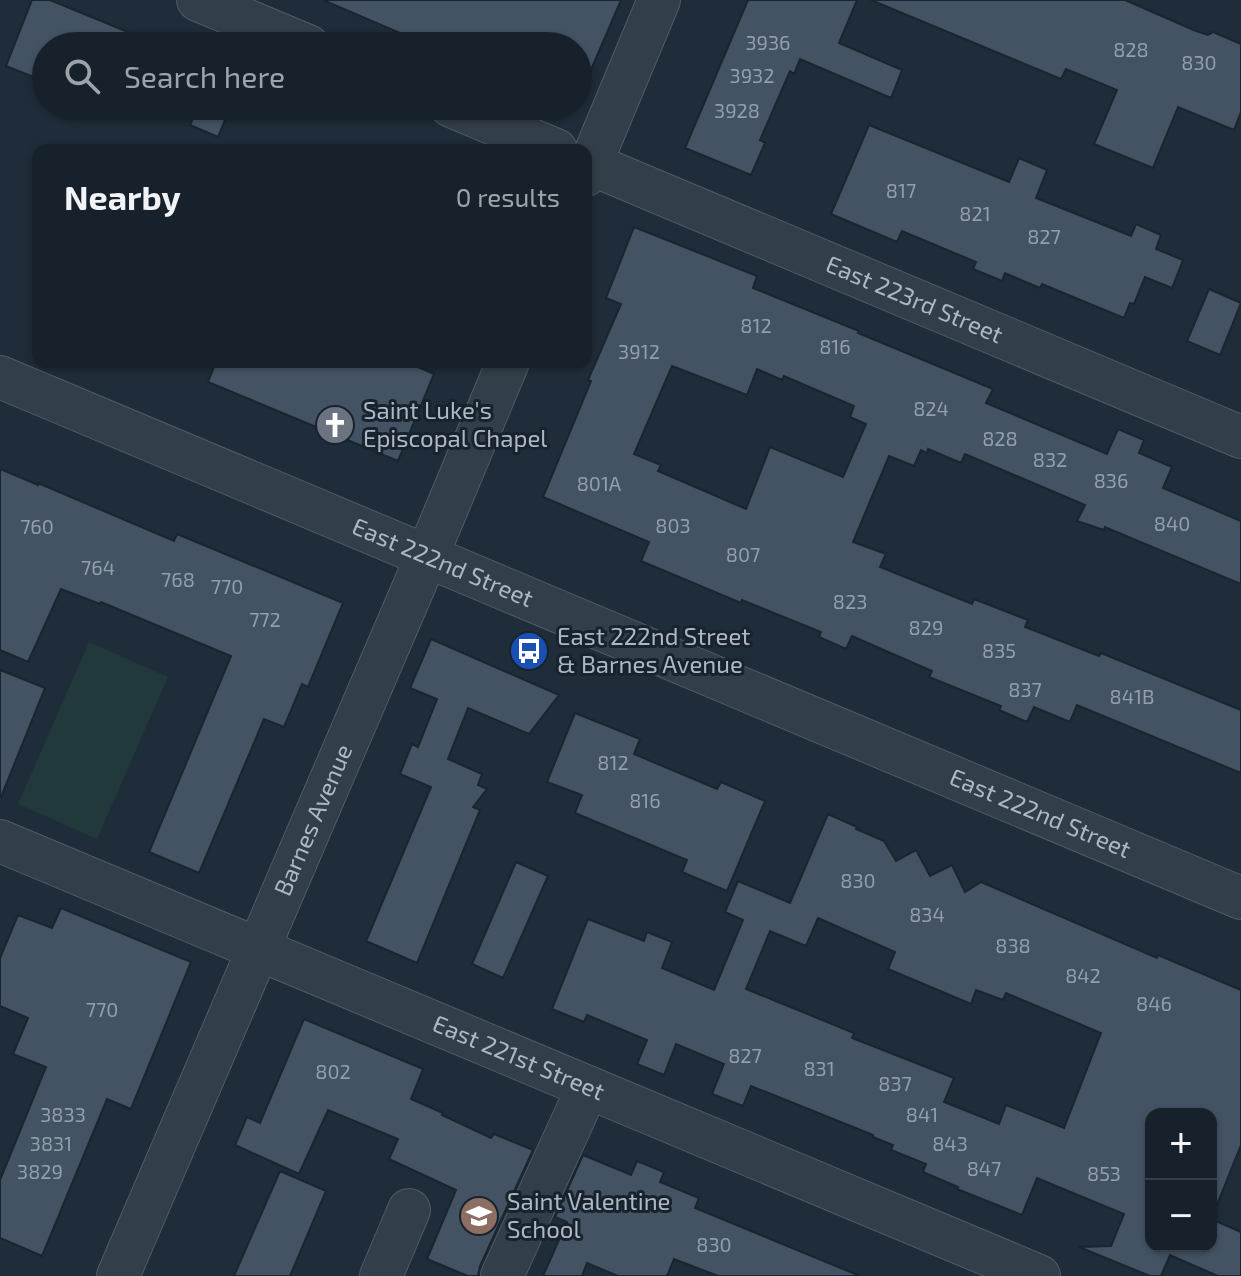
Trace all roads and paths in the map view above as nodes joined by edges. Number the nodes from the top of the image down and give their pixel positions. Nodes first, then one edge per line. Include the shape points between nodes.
1 (198, 0) edge
2 (659, 0) edge
3 (275, 32) edge
4 (483, 120) edge
5 (537, 144) edge
6 (589, 144) edge
7 (592, 168) edge
8 (505, 368) edge
9 (0, 377) edge
10 (1241, 437) edge
11 (427, 556) junction
12 (0, 841) edge
13 (1241, 898) edge
14 (258, 949) junction
15 (588, 1087) junction
16 (409, 1210) dead end
17 (118, 1276) edge
18 (381, 1276) edge
19 (502, 1276) edge
20 (1039, 1276) edge

1 - 3 street
2 - 6 street
4 - 5 street, East 223rd Street
7 - 10 street, East 223rd Street
8 - 11 street, Barnes Avenue
9 - 11 street, East 222nd Street
11 - 13 street, East 222nd Street
11 - 14 street, Barnes Avenue
12 - 14 street, East 221st Street
14 - 15 street, East 221st Street
14 - 17 street, Barnes Avenue
15 - 19 street
15 - 20 street, East 221st Street
16 - 18 street

